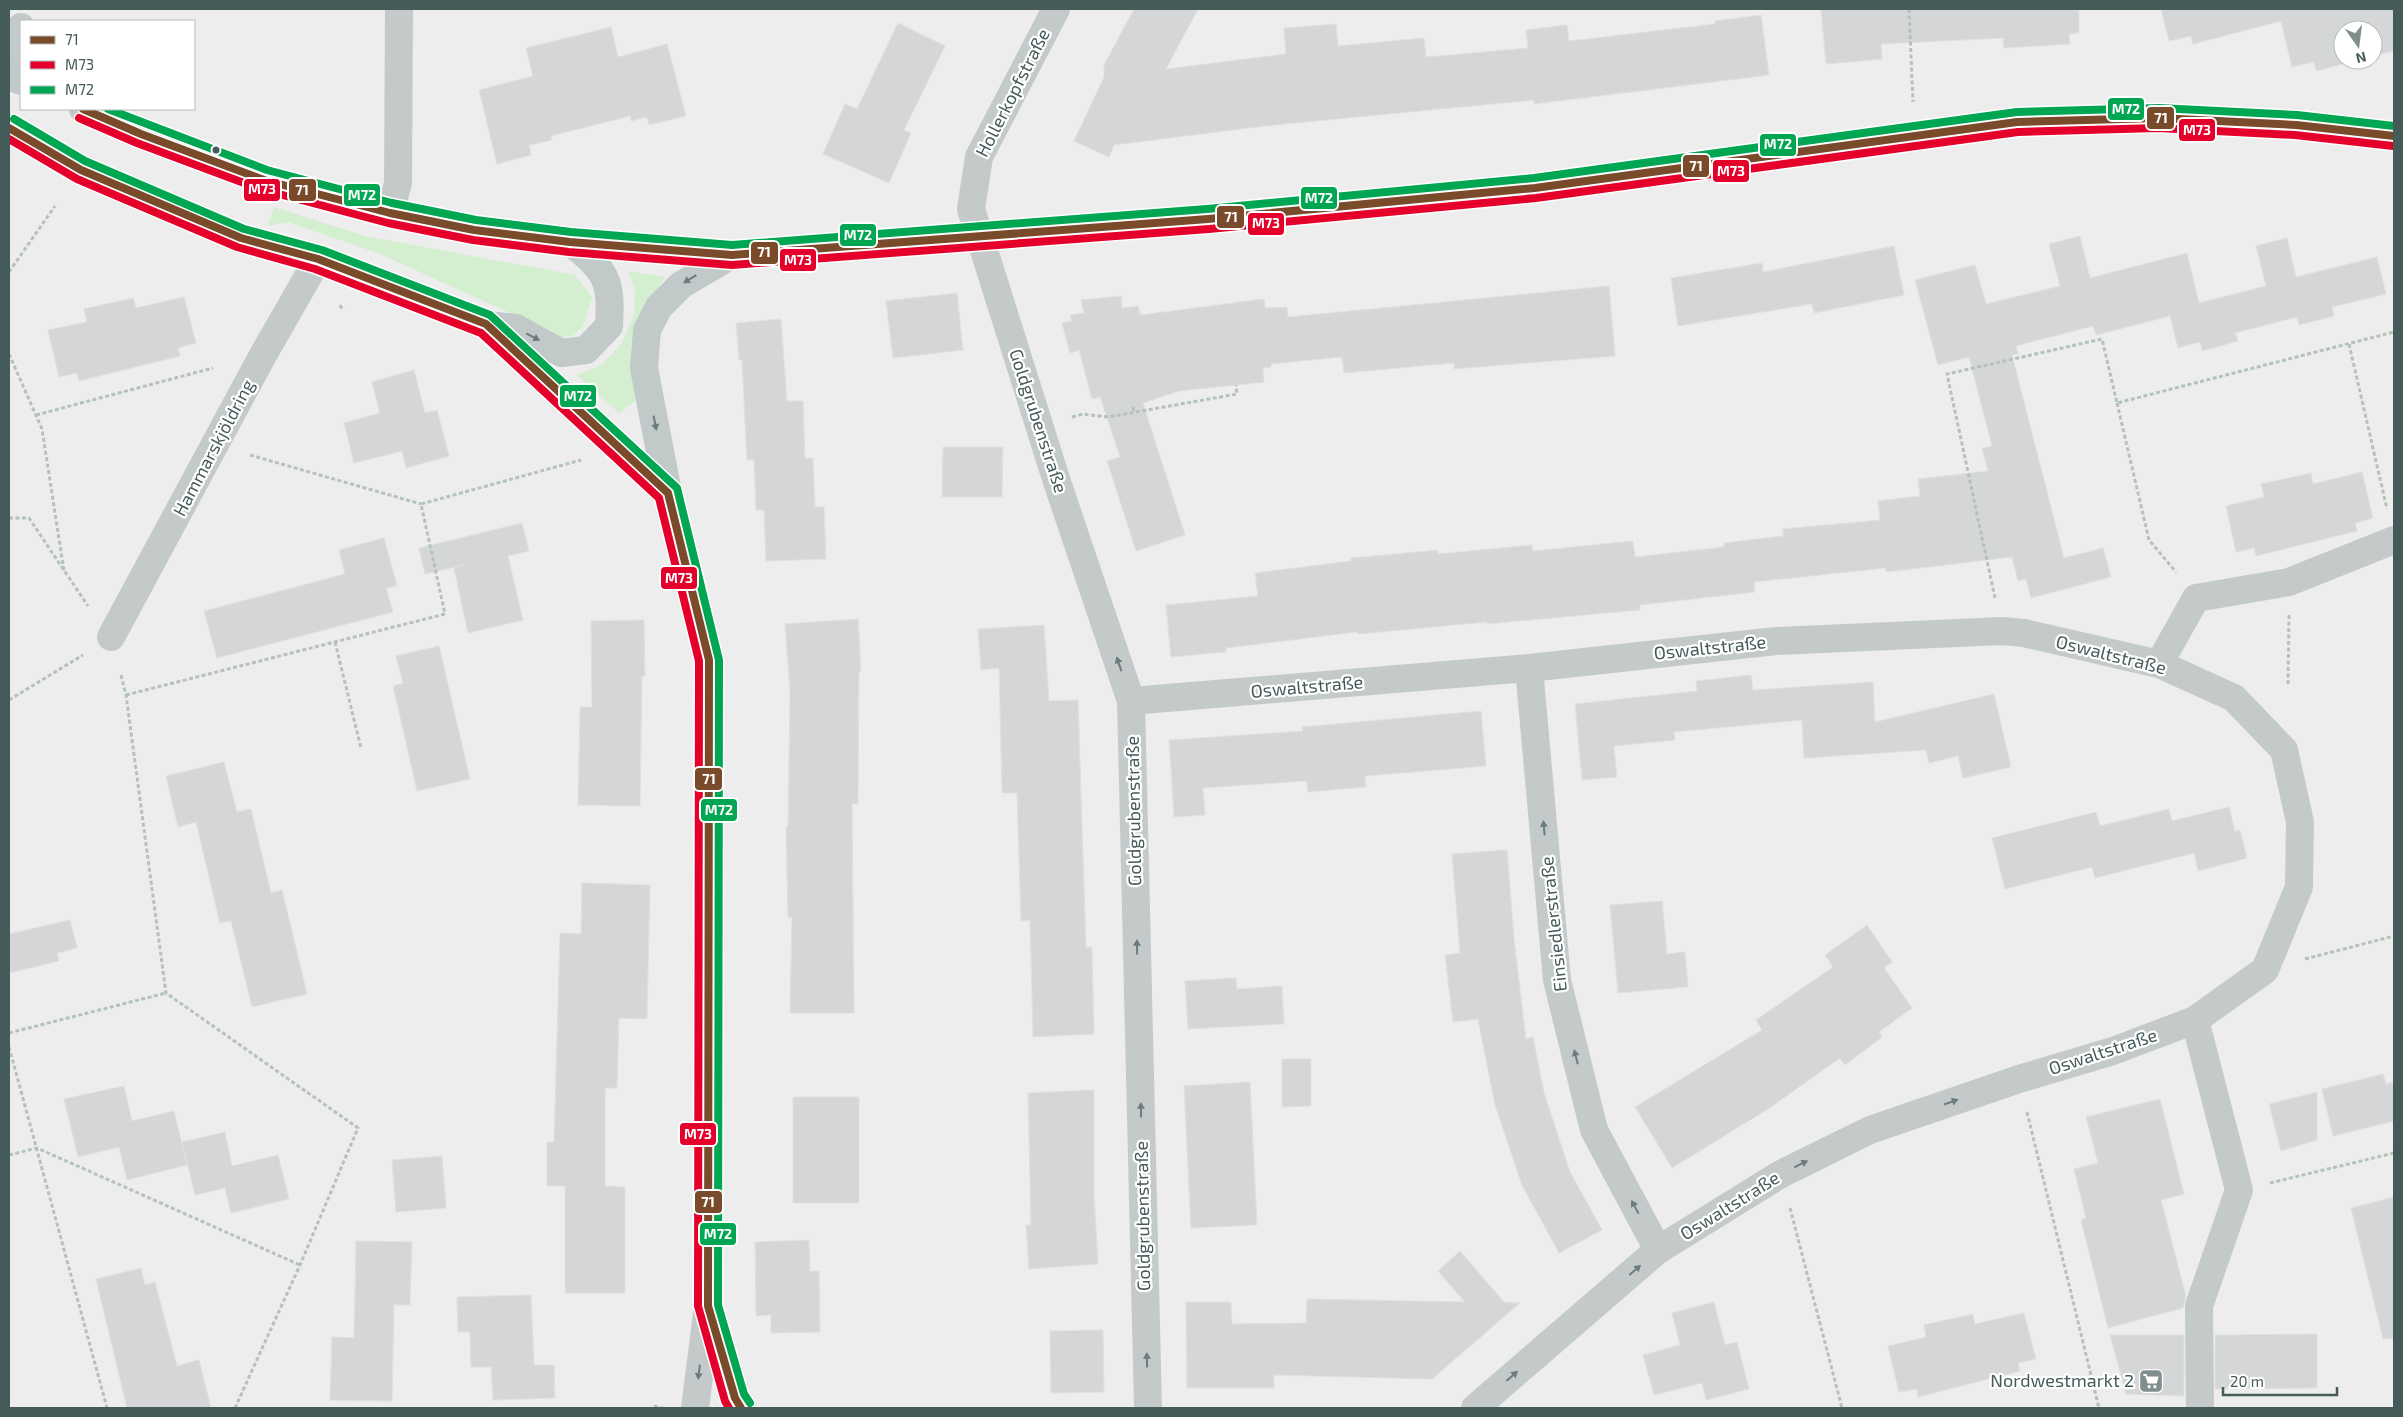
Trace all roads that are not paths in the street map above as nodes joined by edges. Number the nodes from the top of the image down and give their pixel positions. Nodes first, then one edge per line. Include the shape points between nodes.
1 (399, 9) edge
2 (1056, 9) edge
3 (20, 30) edge
4 (9, 60) edge
5 (85, 110) edge
6 (9, 128) edge
7 (2394, 136) edge
8 (390, 213) junction
9 (979, 237) junction
10 (570, 242) junction
11 (732, 255) junction
12 (318, 259) junction
13 (486, 324) junction
14 (668, 492) junction
15 (2394, 540) edge
16 (111, 637) dead end
17 (2159, 664) junction
18 (1529, 668) junction
19 (1131, 701) junction
20 (2195, 1020) junction
21 (1658, 1250) junction
22 (708, 1306) junction
23 (695, 1408) edge
24 (741, 1408) edge
25 (1148, 1408) edge
26 (1475, 1408) edge
27 (2200, 1408) edge

1 - 8 street via 398,182
2 - 9 street, Hollerkopfstraße via 979,157 971,209
3 - 4 street
5 - 8 main road via 264,180
6 - 12 main road via 82,170 240,238
7 - 9 main road via 2296,125 2158,118 2017,122 1535,188 1208,220
8 - 10 main road via 474,230
9 - 11 main road
19 -> 9 street, Goldgrubenstraße
10 - 11 main road
13 -> 10 main road via 516,328 561,353 586,350 609,326 610,288 597,264
11 -> 14 main road via 681,285 659,307 647,330 644,368
12 - 13 main road
12 - 16 street, Hammarskjöldring
13 - 14 main road
14 - 22 main road via 709,660
15 - 17 street via 2289,582 2196,598
17 - 18 street, Oswaltstraße via 2024,633 2002,631 1776,641
17 - 20 street, Oswaltstraße via 2234,698 2284,750 2300,822 2299,887 2265,970
18 - 19 street, Oswaltstraße
21 -> 18 street, Einsiedlerstraße via 1594,1130 1557,980
25 -> 19 street, Goldgrubenstraße
21 -> 20 street, Oswaltstraße via 1781,1174 1870,1130 2019,1079 2114,1051
20 - 27 street via 2239,1190 2199,1306
26 -> 21 street, Oswaltstraße
22 -> 23 street
22 - 24 main road via 735,1398

